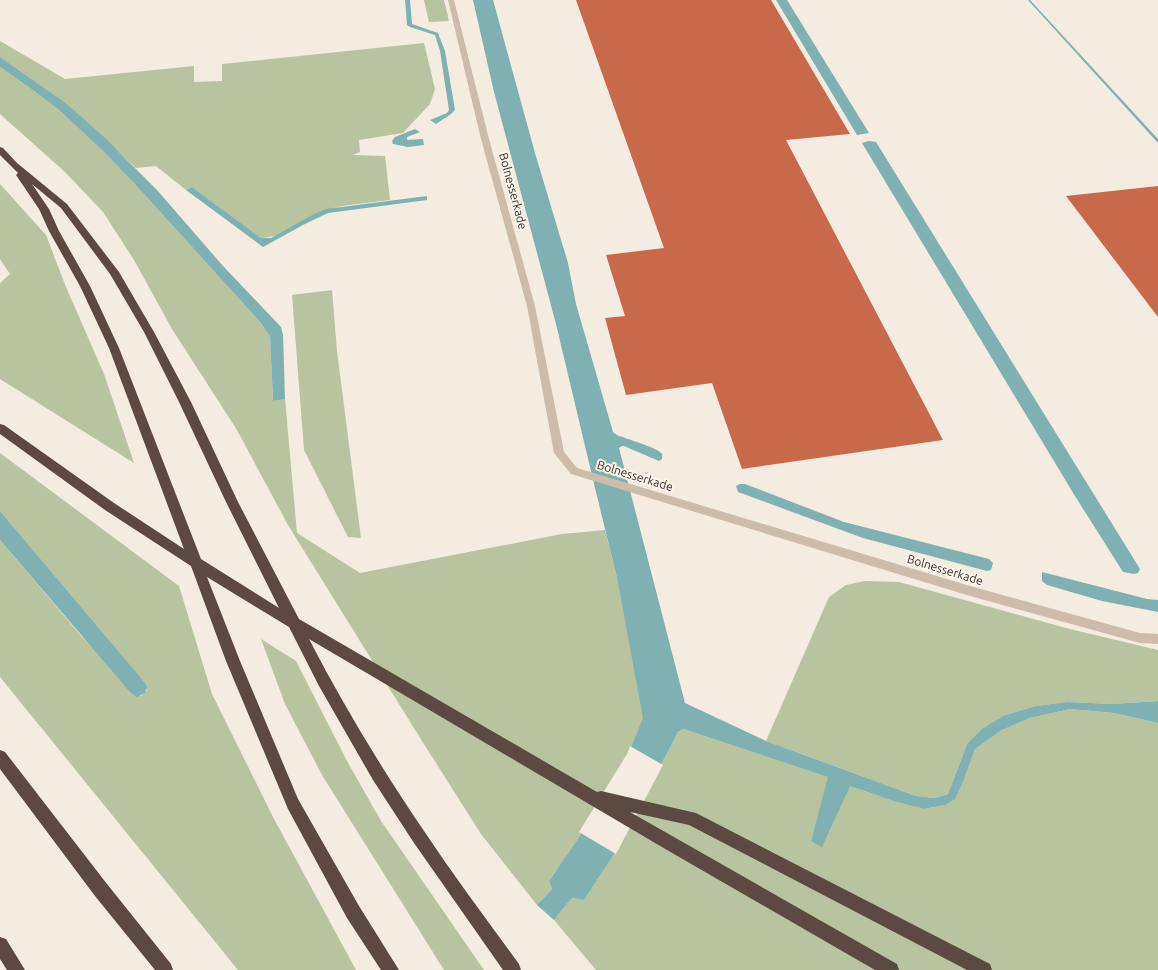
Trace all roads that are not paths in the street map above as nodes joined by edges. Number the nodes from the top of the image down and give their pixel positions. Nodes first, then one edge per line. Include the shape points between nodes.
1 (451, 0) edge
2 (0, 150) edge
3 (14, 164) junction
4 (0, 428) edge
5 (1158, 639) edge
6 (0, 757) edge
7 (589, 796) junction
8 (0, 945) edge
9 (17, 970) edge
10 (165, 970) edge
11 (391, 970) edge
12 (513, 970) edge
13 (891, 970) edge
14 (984, 970) edge

1 - 5 street, Bolnesserkade via 485,139 531,306 559,453 574,471 1013,604 1140,638
2 - 3 highway
3 - 11 highway via 44,209 114,348 233,661 293,804 353,912
3 - 12 highway via 64,206 114,272 185,402 232,502 324,682 378,775 419,838
4 - 7 highway via 44,462 119,513 263,606
6 - 10 highway
7 - 13 highway
7 - 14 highway via 691,818
8 - 9 highway

